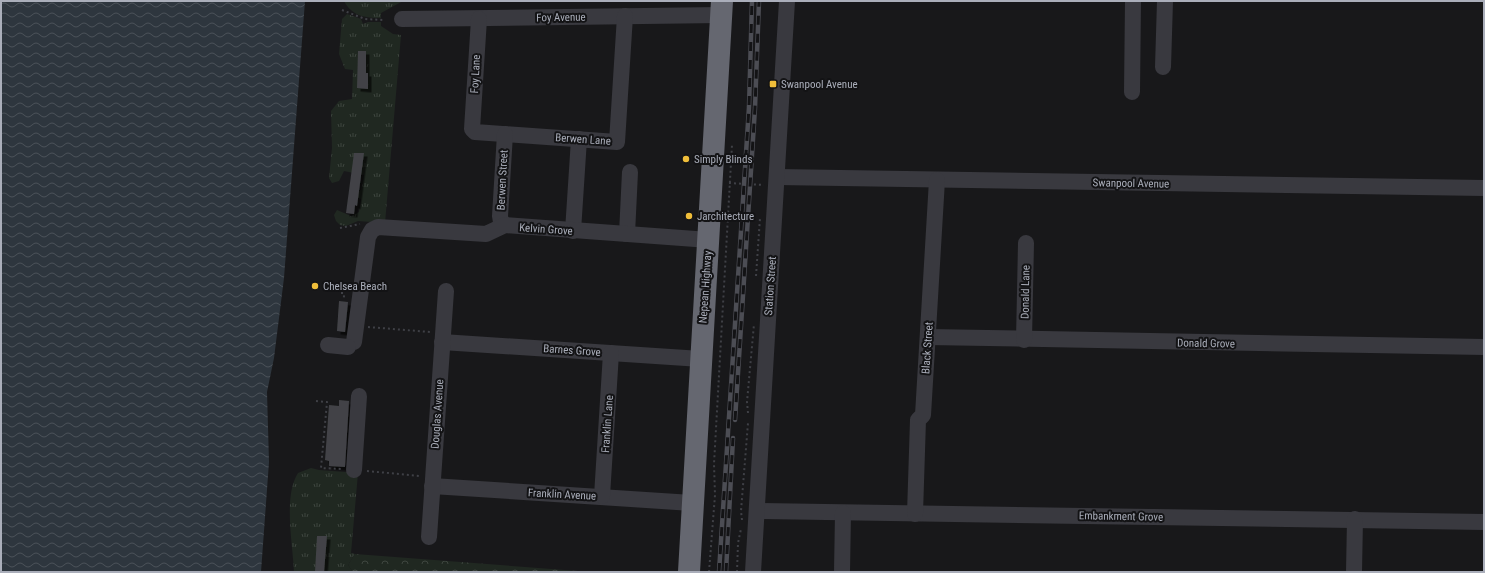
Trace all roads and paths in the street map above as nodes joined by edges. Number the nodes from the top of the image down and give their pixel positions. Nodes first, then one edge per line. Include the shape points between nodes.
1 (787, 1) edge
2 (1133, 1) edge
3 (1165, 1) edge
4 (721, 8) edge
5 (342, 10) dead end
6 (625, 16) junction
7 (402, 19) dead end
8 (479, 19) junction
9 (383, 20) dead end
10 (1163, 67) dead end
11 (1132, 92) dead end
12 (472, 129) joint
13 (505, 134) junction
14 (579, 139) junction
15 (732, 145) dead end
16 (630, 172) dead end
17 (937, 180) junction
18 (771, 181) junction
19 (729, 183) junction
20 (1484, 188) edge
21 (358, 223) dead end
22 (505, 225) junction
23 (340, 228) dead end
24 (573, 231) junction
25 (627, 234) junction
26 (708, 240) junction
27 (1026, 243) dead end
28 (446, 291) dead end
29 (342, 292) dead end
30 (342, 296) dead end
31 (443, 337) junction
32 (353, 338) junction
33 (928, 338) junction
34 (1024, 340) junction
35 (328, 345) dead end
36 (1484, 347) edge
37 (611, 353) junction
38 (701, 359) junction
39 (359, 396) dead end
40 (354, 470) dead end
41 (432, 486) junction
42 (602, 496) junction
43 (692, 503) junction
44 (757, 511) junction
45 (843, 513) junction
46 (915, 514) junction
47 (1355, 520) junction
48 (1484, 522) edge
49 (429, 536) dead end
50 (689, 572) edge
51 (709, 572) edge
52 (753, 572) edge
53 (842, 572) edge
54 (1354, 572) edge

1 - 18 street, Station Street
2 - 11 street
3 - 10 street
4 - 6 street, Foy Avenue
4 - 26 highway, Nepean Highway
5 - 9 path via 365,19
6 - 8 street, Foy Avenue
6 - 14 street, Berwen Lane via 617,142
7 - 8 street, Foy Avenue
8 - 12 street, Foy Lane
12 - 13 street, Berwen Lane via 475,132
13 - 14 street, Berwen Lane
13 - 22 street, Berwen Street via 500,214 501,222
14 - 24 street
15 - 19 path
16 - 25 street
17 - 18 street, Swanpool Avenue
17 - 20 street, Swanpool Avenue
17 - 33 street, Black Street
18 - 19 path
18 - 44 street, Station Street
19 - 51 path via 715,495
21 - 23 path
22 - 24 street, Kelvin Grove
22 - 32 street, Kelvin Grove via 486,234 374,228 368,237
24 - 25 street, Kelvin Grove
25 - 26 street, Kelvin Grove
26 - 38 highway, Nepean Highway
27 - 34 street, Donald Lane
28 - 31 street, Douglas Avenue
29 - 30 path
31 - 32 path
31 - 37 street, Barnes Grove
31 - 41 street, Douglas Avenue
32 - 35 street
33 - 34 street, Donald Grove
33 - 46 street, Black Street via 923,415 918,420
34 - 36 street, Donald Grove
37 - 38 street, Barnes Grove
37 - 42 street, Franklin Lane
38 - 43 highway, Nepean Highway
39 - 40 street
41 - 42 street, Franklin Avenue
41 - 49 street, Douglas Avenue
42 - 43 street, Franklin Avenue
43 - 50 highway, Nepean Highway
44 - 45 street, Embankment Grove
44 - 52 street, Station Street
45 - 46 street, Embankment Grove
45 - 53 street
46 - 47 street, Embankment Grove
47 - 48 street, Embankment Grove
47 - 54 street

